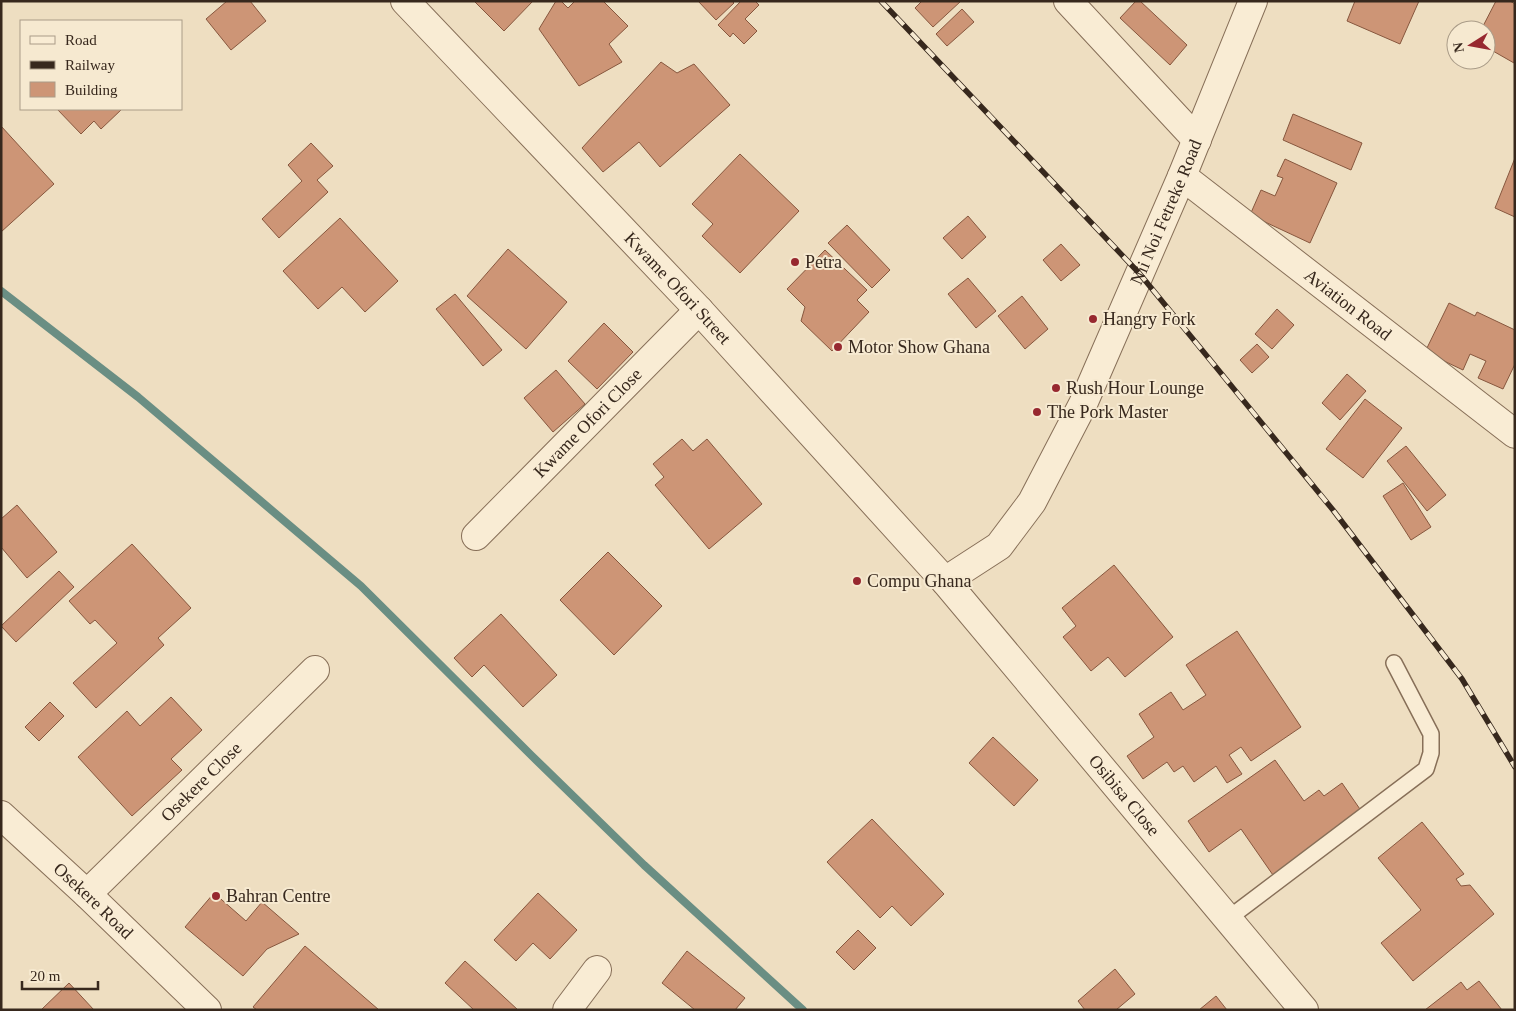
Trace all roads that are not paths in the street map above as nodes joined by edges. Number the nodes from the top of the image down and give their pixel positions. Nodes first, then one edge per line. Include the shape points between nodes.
1 (405, 1) edge
2 (1068, 1) edge
3 (1253, 1) edge
4 (1197, 140) junction
5 (1182, 176) junction
6 (699, 310) junction
7 (1515, 434) edge
8 (476, 536) dead end
9 (944, 581) junction
10 (1394, 663) dead end
11 (314, 670) dead end
12 (1, 815) edge
13 (87, 894) junction
14 (1229, 918) junction
15 (597, 970) dead end
16 (207, 1010) edge
17 (567, 1010) edge
18 (1304, 1010) edge

1 - 6 street, Kwame Ofori Street
2 - 4 street
3 - 4 street, Nii Noi Fetreke Road
4 - 5 street, Nii Noi Fetreke Road
5 - 7 street, Aviation Road
5 - 9 street, Nii Noi Fetreke Road via 1083,404 1032,502 999,546
6 - 8 street, Kwame Ofori Close
6 - 9 street, Kwame Ofori Street
9 - 14 street, Osibisa Close
10 - 14 lane via 1432,734 1432,754 1426,769
11 - 13 street, Osekere Close
12 - 13 street, Osekere Road
13 - 16 street, Osekere Road
14 - 18 street, Osibisa Close
15 - 17 street

